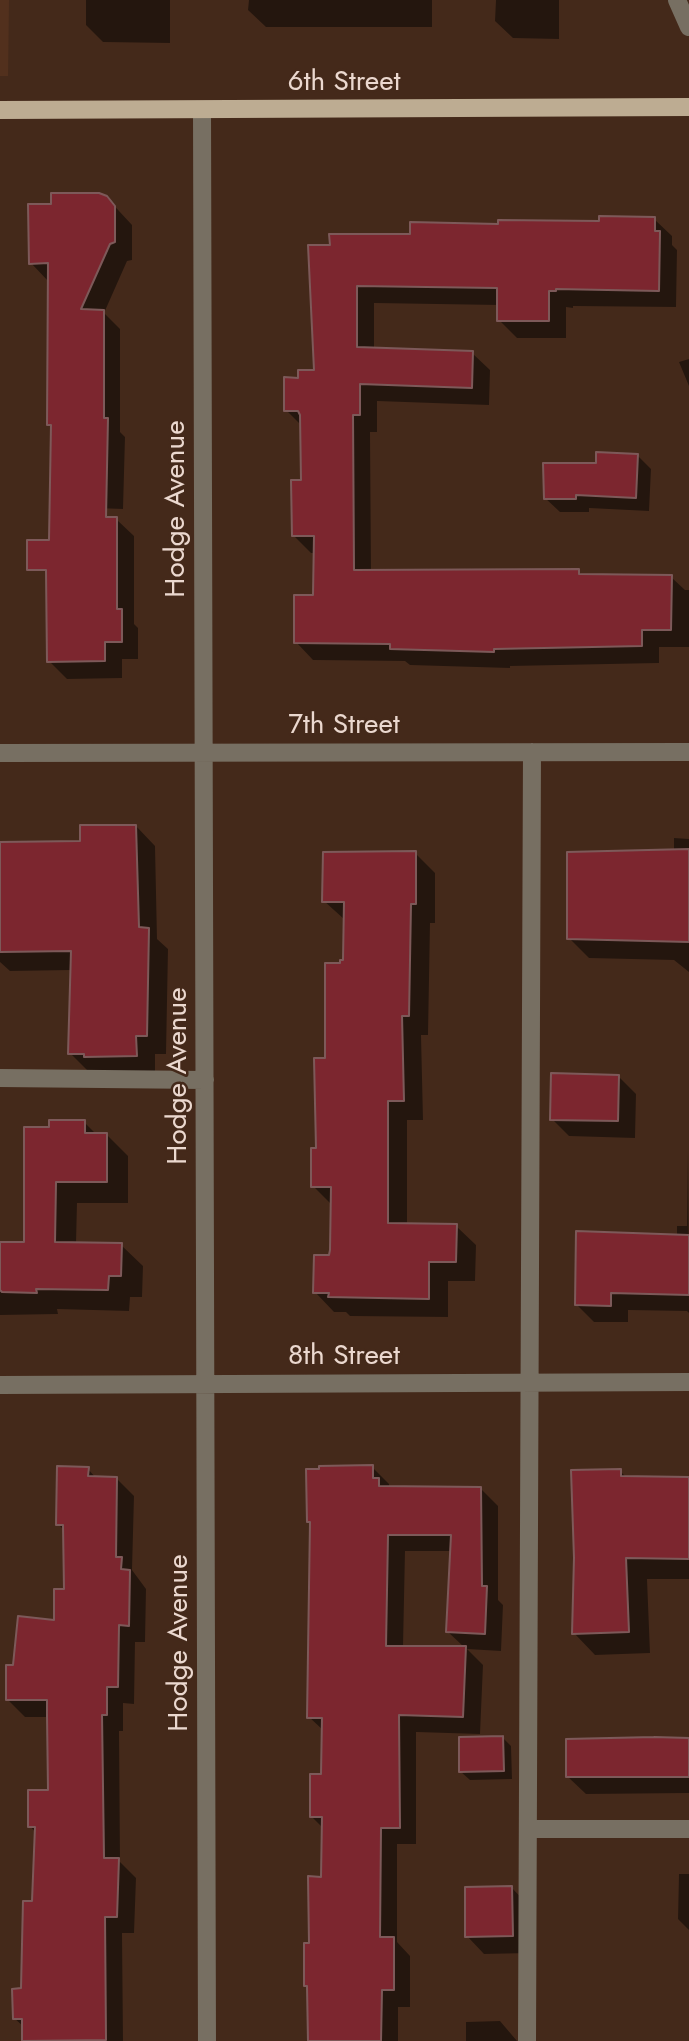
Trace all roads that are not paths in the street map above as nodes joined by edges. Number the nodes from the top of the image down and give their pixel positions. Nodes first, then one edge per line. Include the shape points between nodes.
1 (677, 0) edge
2 (689, 27) edge
3 (689, 107) edge
4 (0, 110) edge
5 (202, 110) junction
6 (532, 752) junction
7 (689, 752) edge
8 (0, 753) edge
9 (204, 753) junction
10 (0, 1079) edge
11 (205, 1080) junction
12 (689, 1382) edge
13 (529, 1383) junction
14 (206, 1384) junction
15 (0, 1385) edge
16 (528, 1829) junction
17 (689, 1829) edge
18 (207, 2041) edge
19 (527, 2041) edge

1 - 2 street
3 - 5 main road, 6th Street
4 - 5 main road, 6th Street
5 - 9 street, Hodge Avenue
6 - 7 street, 7th Street
6 - 9 street, 7th Street
6 - 13 street
8 - 9 street, 7th Street
9 - 11 street, Hodge Avenue
10 - 11 street
11 - 14 street, Hodge Avenue
12 - 13 street, 8th Street
13 - 14 street, 8th Street
13 - 16 street
14 - 15 street, 8th Street
14 - 18 street, Hodge Avenue
16 - 17 street
16 - 19 street

